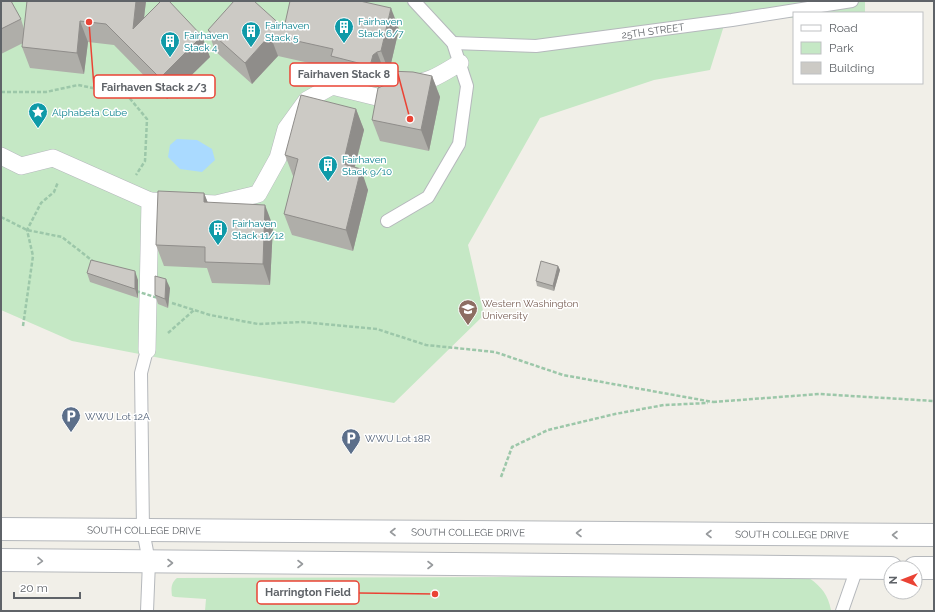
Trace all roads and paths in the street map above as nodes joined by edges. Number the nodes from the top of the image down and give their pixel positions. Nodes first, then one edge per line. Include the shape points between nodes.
1 (414, 1) edge
2 (852, 1) edge
3 (453, 43) junction
4 (460, 63) junction
5 (1, 92) edge
6 (1, 156) edge
7 (67, 164) junction
8 (127, 190) junction
9 (150, 201) junction
10 (1, 217) edge
11 (387, 221) dead end
12 (27, 230) junction
13 (99, 265) edge
14 (134, 290) edge
15 (164, 300) edge
16 (172, 303) dead end
17 (194, 310) junction
18 (23, 326) dead end
19 (147, 350) junction
20 (934, 401) edge
21 (713, 402) junction
22 (501, 477) dead end
23 (1, 529) edge
24 (143, 530) junction
25 (934, 535) edge
26 (1, 560) edge
27 (149, 562) junction
28 (857, 568) junction
29 (883, 568) edge
30 (923, 568) edge
31 (934, 568) edge
32 (147, 611) edge
33 (842, 611) edge

1 - 3 lane
2 - 3 lane, 25TH STREET via 536,46
3 - 4 lane
4 - 9 street via 432,79 419,83 389,82 385,99 332,86 307,100 286,129 278,158 258,194 216,204
4 - 11 lane via 467,86 459,144 428,197
5 - 8 path via 46,92 78,85 127,95 147,119 145,161
6 - 7 street via 21,166 53,158
7 - 8 street
7 - 12 path via 54,192 41,203
8 - 9 street
9 - 19 street
10 - 12 path
12 - 13 path via 62,237
12 - 18 path via 33,256
14 - 15 path, bridge
16 - 17 path
17 - 19 path
17 - 21 path via 258,324 302,322 377,329 426,345 495,352 563,375
19 - 24 lane via 142,373
20 - 21 path via 820,394
21 - 22 path via 664,405 548,430 512,447
23 - 24 street, SOUTH COLLEGE DRIVE
25 -> 24 street, SOUTH COLLEGE DRIVE
24 - 27 lane
26 -> 27 street
27 -> 28 street
27 - 32 lane
28 - 29 street
28 - 33 lane
30 - 31 street

